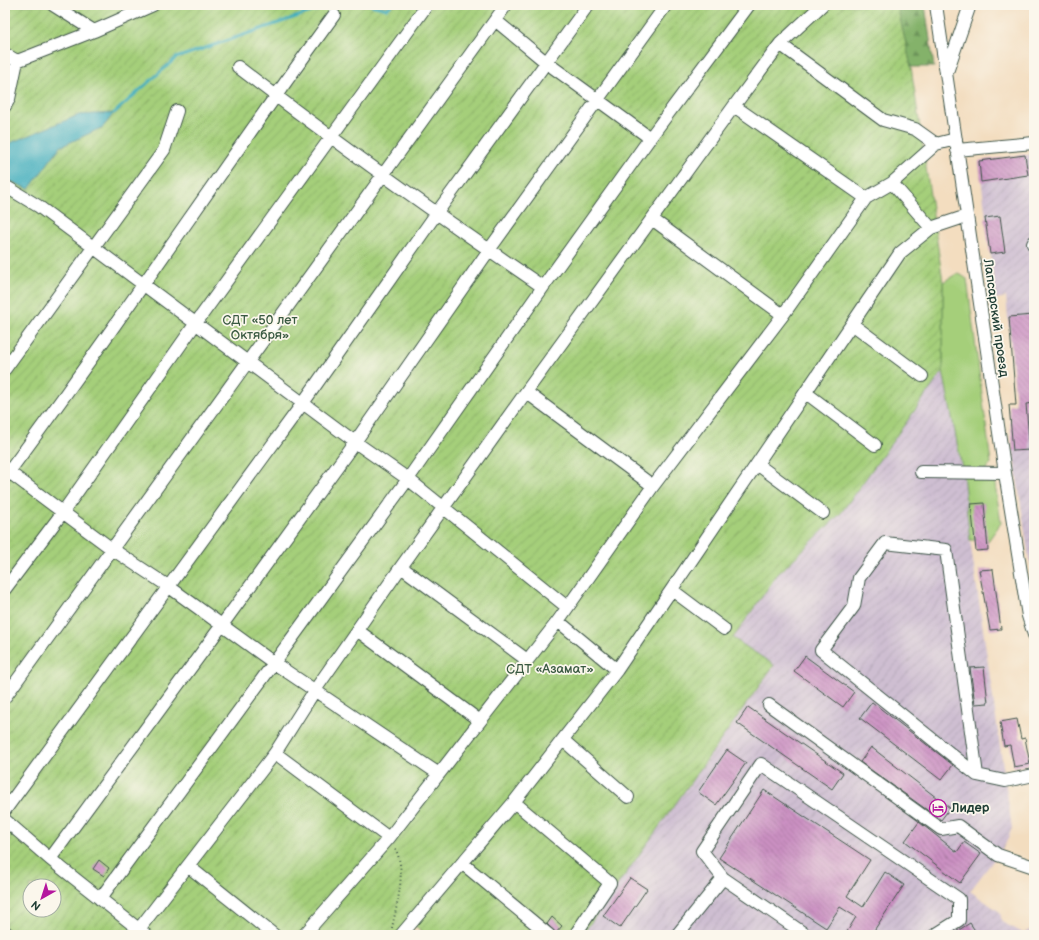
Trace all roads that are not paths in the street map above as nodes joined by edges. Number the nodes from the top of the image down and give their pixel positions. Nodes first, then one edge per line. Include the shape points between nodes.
1 (53, 5) edge
2 (153, 5) edge
3 (427, 5) edge
4 (506, 5) edge
5 (588, 5) edge
6 (666, 5) edge
7 (749, 5) edge
8 (822, 5) edge
9 (936, 5) edge
10 (970, 5) edge
11 (334, 15) dead end
12 (495, 20) junction
13 (94, 31) junction
14 (780, 44) junction
15 (5, 54) edge
16 (17, 61) junction
17 (547, 62) junction
18 (238, 67) dead end
19 (946, 74) junction
20 (275, 95) junction
21 (598, 100) junction
22 (5, 106) edge
23 (734, 106) junction
24 (177, 111) dead end
25 (331, 137) junction
26 (650, 138) junction
27 (1034, 143) edge
28 (936, 144) junction
29 (956, 144) junction
30 (384, 175) junction
31 (892, 183) junction
32 (5, 186) edge
33 (866, 198) junction
34 (436, 214) junction
35 (967, 216) junction
36 (652, 219) junction
37 (931, 228) junction
38 (93, 247) junction
39 (489, 250) junction
40 (143, 285) junction
41 (543, 287) junction
42 (783, 315) junction
43 (196, 323) junction
44 (852, 324) junction
45 (248, 362) junction
46 (5, 369) edge
47 (922, 376) dead end
48 (526, 392) junction
49 (806, 393) junction
50 (303, 403) junction
51 (355, 442) junction
52 (875, 445) dead end
53 (757, 464) junction
54 (921, 472) dead end
55 (6, 473) edge
56 (1005, 473) junction
57 (408, 479) junction
58 (653, 486) junction
59 (443, 508) junction
60 (63, 512) junction
61 (823, 513) dead end
62 (112, 549) junction
63 (400, 567) junction
64 (168, 586) junction
65 (5, 589) edge
66 (672, 590) junction
67 (567, 607) junction
68 (558, 621) junction
69 (222, 625) junction
70 (724, 629) dead end
71 (357, 630) junction
72 (1034, 635) edge
73 (527, 660) junction
74 (274, 664) junction
75 (617, 670) junction
76 (315, 690) junction
77 (5, 697) edge
78 (769, 705) dead end
79 (480, 721) junction
80 (563, 740) junction
81 (276, 753) junction
82 (439, 774) junction
83 (977, 775) junction
84 (1034, 775) edge
85 (628, 797) dead end
86 (514, 802) junction
87 (5, 810) edge
88 (5, 820) edge
89 (390, 838) junction
90 (50, 859) junction
91 (462, 863) junction
92 (188, 866) junction
93 (1034, 867) edge
94 (723, 878) junction
95 (100, 899) junction
96 (5, 932) edge
97 (142, 932) edge
98 (9, 935) edge
99 (274, 935) edge
100 (304, 935) edge
101 (402, 935) edge
102 (549, 935) edge
103 (575, 935) edge
104 (677, 935) edge
105 (806, 935) edge
106 (935, 935) edge

1 - 13 street
2 - 13 street
3 - 25 street
4 - 12 street
5 - 17 street
6 - 21 street
7 - 26 street
8 - 14 street
9 - 19 street, Лапсарский проезд
10 - 19 street
11 - 20 street
12 - 17 street
12 - 30 street
13 - 16 street
14 - 23 street
14 - 28 street via 883,120 915,130
15 - 16 street
16 - 22 street via 9,99
17 - 21 street
17 - 34 street
18 - 20 street
19 - 29 street, Лапсарский проезд
20 - 25 street
20 - 40 street
21 - 26 street
21 - 39 street
23 - 33 street
23 - 36 street
24 - 38 street via 164,150
25 - 30 street
25 - 43 street
26 - 41 street
27 - 29 street
28 - 29 street
28 - 31 street
29 - 35 street, Лапсарский проезд
30 - 34 street
30 - 45 street
31 - 33 street
31 - 37 street
32 - 38 street via 38,206
33 - 42 street
34 - 39 street
34 - 50 street
35 - 37 street
35 - 56 street, Лапсарский проезд
36 - 42 street
36 - 48 street
37 - 44 street via 900,253
38 - 40 street
38 - 46 street
39 - 41 street
39 - 51 street
40 - 43 street
40 - 55 street
41 - 57 street
42 - 58 street
43 - 45 street
43 - 60 street
44 - 47 street
44 - 49 street
45 - 50 street
45 - 62 street
48 - 58 street
48 - 59 street
49 - 52 street
49 - 53 street
50 - 51 street
50 - 64 street
51 - 57 street
51 - 69 street
53 - 61 street
53 - 66 street
54 - 56 street
55 - 60 street
56 - 72 street, Лапсарский проезд via 1028,616
57 - 59 street
57 - 74 street
58 - 67 street
59 - 63 street
59 - 67 street
60 - 62 street
60 - 65 street
62 - 64 street
62 - 77 street
63 - 71 street
63 - 73 street
64 - 69 street
64 - 87 street
66 - 70 street
66 - 75 street
67 - 68 street
68 - 73 street
68 - 75 street
69 - 74 street
69 - 90 street
71 - 76 street
71 - 79 street
73 - 79 street
74 - 76 street
74 - 95 street
75 - 80 street
76 - 81 street
76 - 82 street
78 - 93 street via 941,829 958,826 998,855
79 - 82 street
80 - 85 street
80 - 86 street
81 - 89 street
81 - 92 street
82 - 89 street
83 - 83 street via 821,650 854,606 859,578 885,543 946,550
83 - 84 street via 1005,781
86 - 91 street
86 - 103 street via 610,883
88 - 90 street
89 - 100 street
90 - 95 street
91 - 101 street
91 - 102 street
92 - 97 street
92 - 99 street
94 - 104 street
94 - 105 street
94 - 106 street via 702,851 761,764 959,899 959,920
95 - 97 street
96 - 98 street

